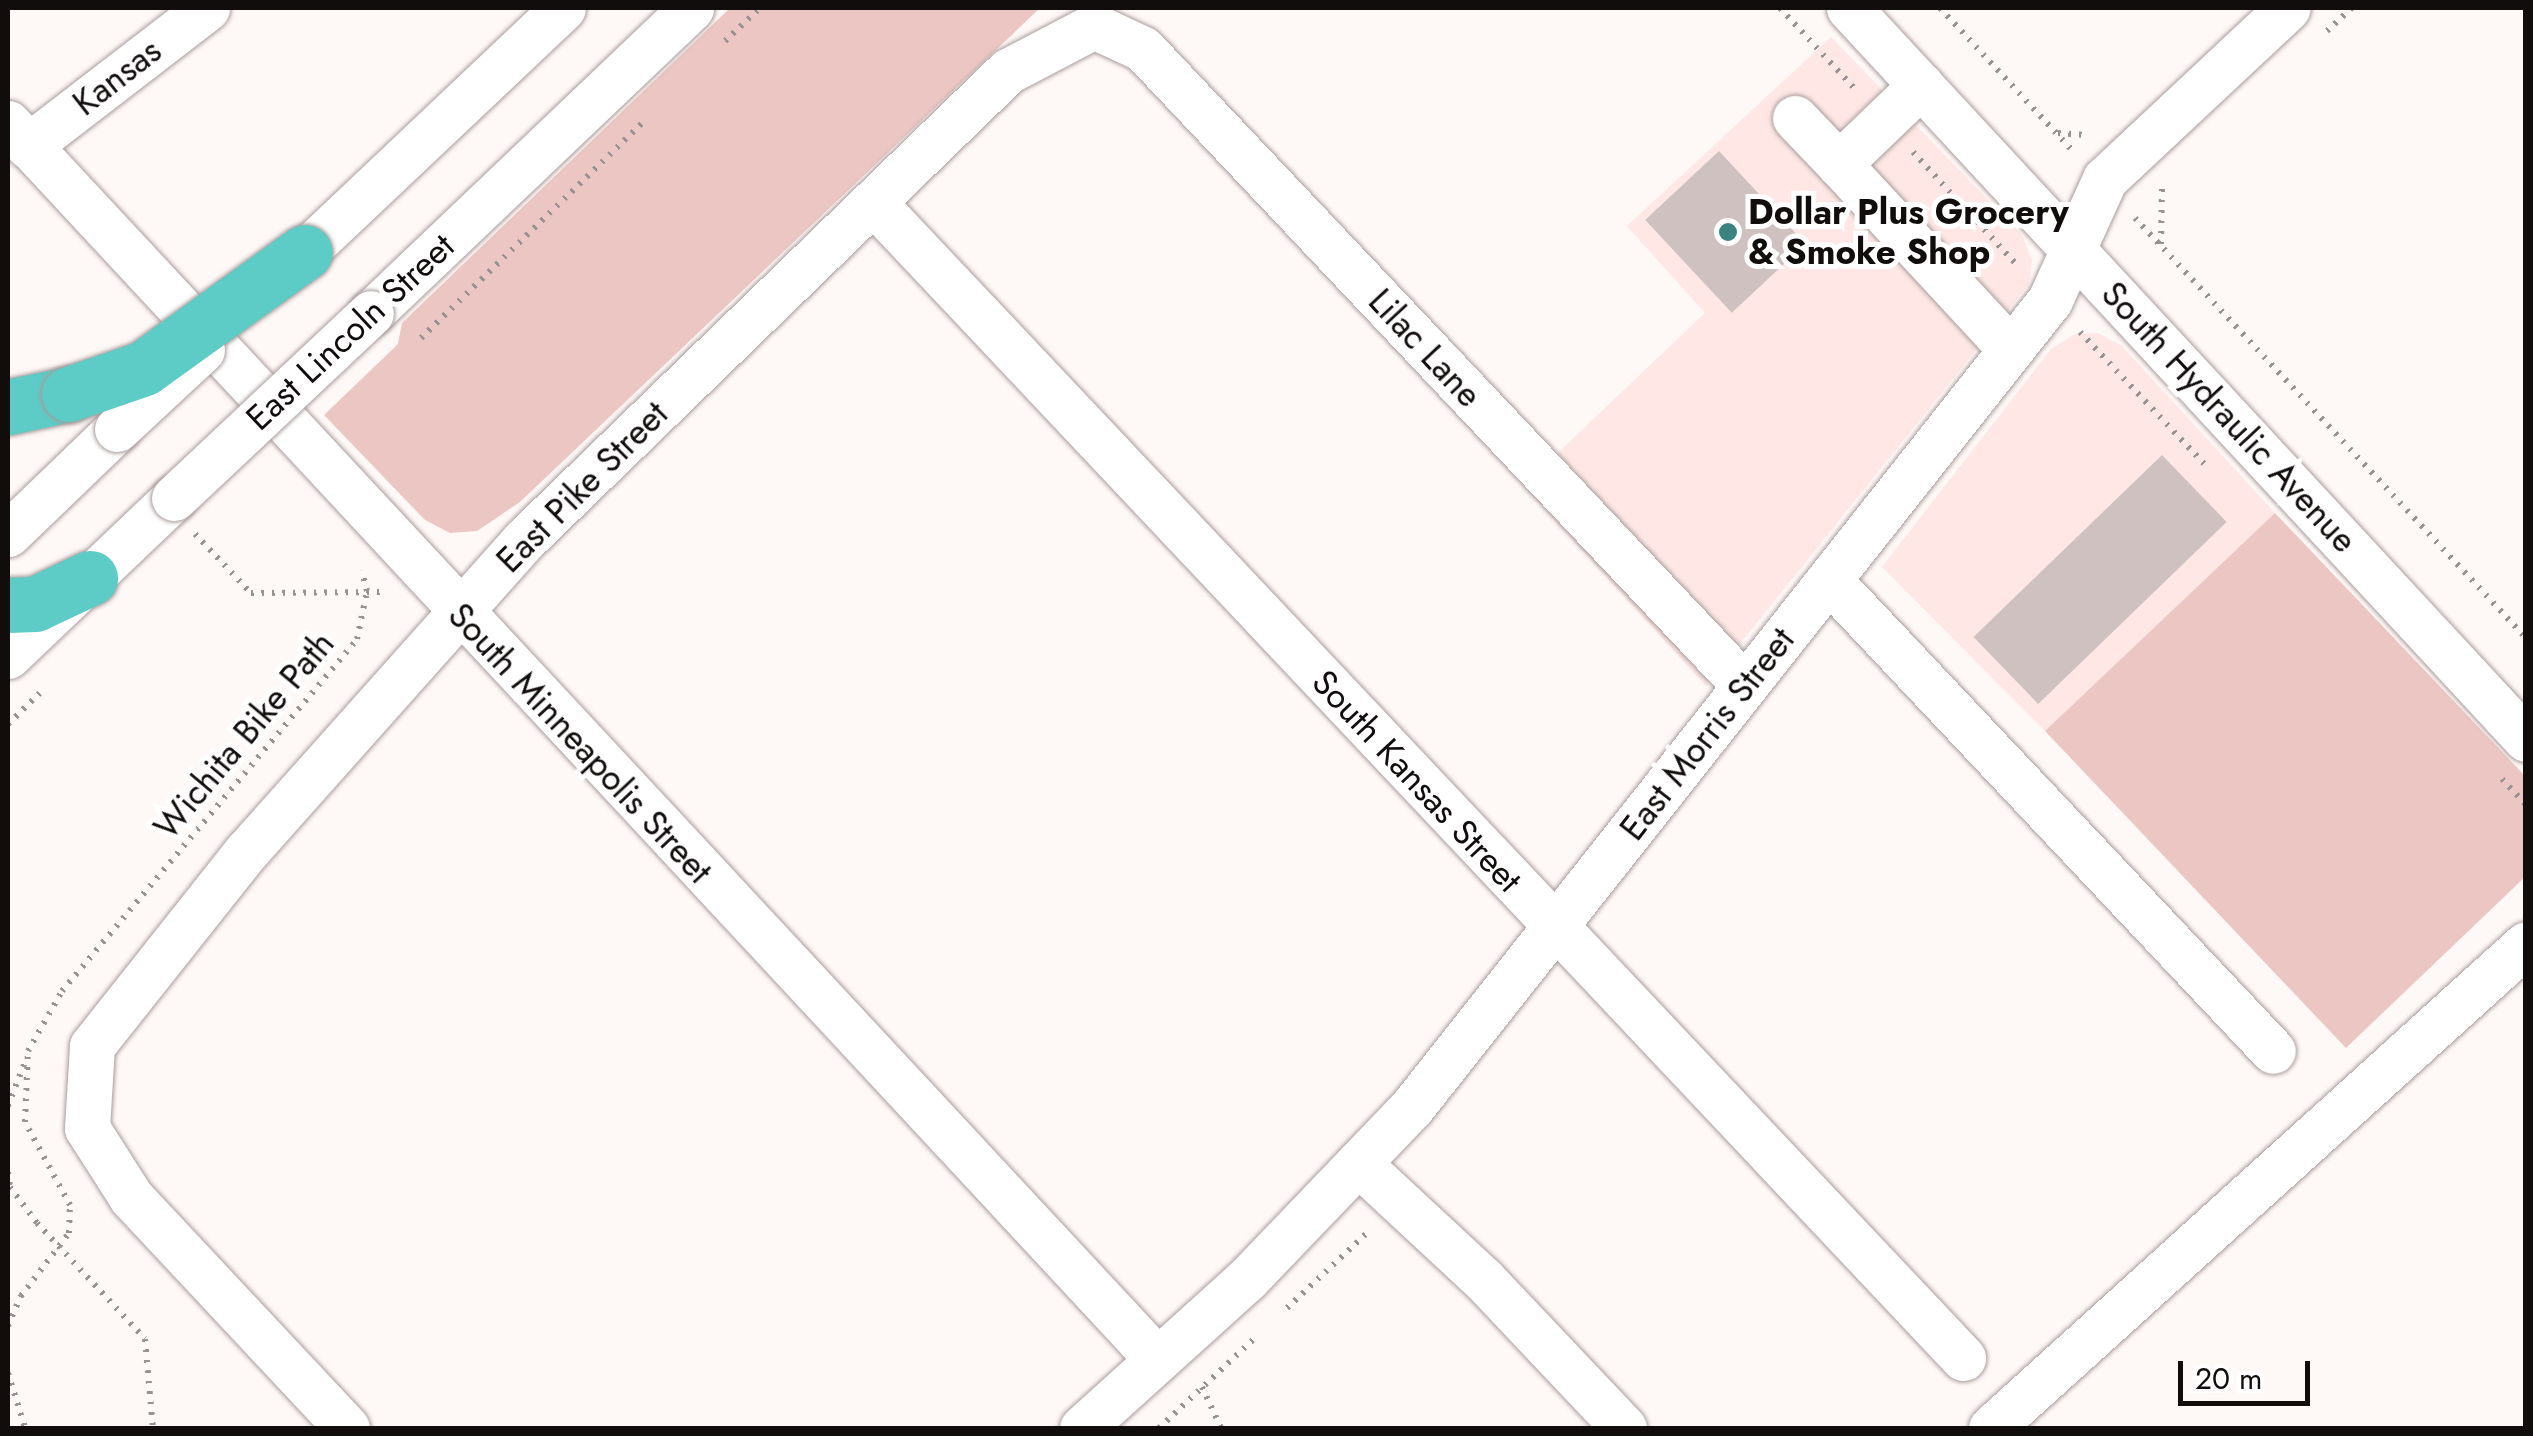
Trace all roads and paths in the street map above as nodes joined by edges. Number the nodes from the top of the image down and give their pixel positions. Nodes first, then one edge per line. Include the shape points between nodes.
1 (207, 8) edge
2 (564, 8) edge
3 (691, 8) edge
4 (760, 8) edge
5 (1849, 8) edge
6 (1940, 8) edge
7 (2288, 8) edge
8 (1094, 26) joint
9 (718, 49) dead end
10 (1921, 85) junction
11 (647, 118) dead end
12 (1795, 118) dead end
13 (18, 134) edge
14 (1839, 164) junction
15 (2104, 184) junction
16 (873, 202) junction
17 (2074, 248) junction
18 (305, 252) junction
19 (420, 338) dead end
20 (2011, 350) junction
21 (8, 407) edge
22 (184, 516) junction
23 (8, 534) edge
24 (360, 565) dead end
25 (90, 578) junction
26 (1829, 580) junction
27 (331, 592) dead end
28 (8, 605) edge
29 (459, 613) junction
30 (2526, 638) edge
31 (8, 656) edge
32 (1745, 686) junction
33 (2526, 739) edge
34 (1555, 927) junction
35 (2526, 944) edge
36 (2273, 1050) dead end
37 (28, 1057) junction
38 (8, 1106) edge
39 (1358, 1163) junction
40 (8, 1172) edge
41 (59, 1245) junction
42 (8, 1326) edge
43 (1963, 1358) dead end
44 (1157, 1359) junction
45 (8, 1373) edge
46 (1202, 1387) dead end
47 (25, 1428) edge
48 (152, 1428) edge
49 (348, 1428) edge
50 (1082, 1428) edge
51 (1220, 1428) edge
52 (1624, 1428) edge
53 (1991, 1428) edge

1 - 13 street, Kansas
2 - 18 street
3 - 22 street, East Lincoln Street, bridge via 371,312
4 - 9 path
5 - 10 street, South Hydraulic Avenue
6 - 15 path
7 - 15 street, East Morris Street
8 - 16 street, East Pike Street via 1008,71
8 - 32 street, Lilac Lane via 1142,49
10 - 14 street
10 - 17 street, South Hydraulic Avenue
11 - 19 path
12 - 14 street
13 - 29 street, South Minneapolis Street
14 - 20 street
15 - 17 street, East Morris Street
15 - 30 path
16 - 29 street, East Pike Street via 524,540
16 - 34 street, South Kansas Street
17 - 20 street, East Morris Street via 2050,300
17 - 33 street, South Hydraulic Avenue
18 - 21 highway, bridge via 144,368
18 - 23 street, bridge
20 - 26 street, East Morris Street
22 - 25 street, East Lincoln Street
22 - 27 path via 251,593
24 - 37 path, Wichita Bike Path via 368,591 358,639 62,991
25 - 28 highway via 34,604
25 - 31 street, East Lincoln Street
26 - 32 street, East Morris Street
26 - 36 street
29 - 44 street, South Minneapolis Street
29 - 49 street, East Pike Street via 246,852 92,1046 84,1114 131,1198
32 - 34 street, East Morris Street
34 - 39 street, East Morris Street via 1412,1107
34 - 43 street, South Kansas Street
35 - 53 street
37 - 38 path
37 - 41 path, Wichita Bike Path via 26,1122 70,1205 69,1233
39 - 44 street, East Morris Street via 1247,1279
39 - 52 street via 1484,1280
40 - 41 path via 10,1187
41 - 42 path, Wichita Bike Path
41 - 48 path via 145,1339
44 - 50 street, East Morris Street
45 - 47 path
46 - 51 path

